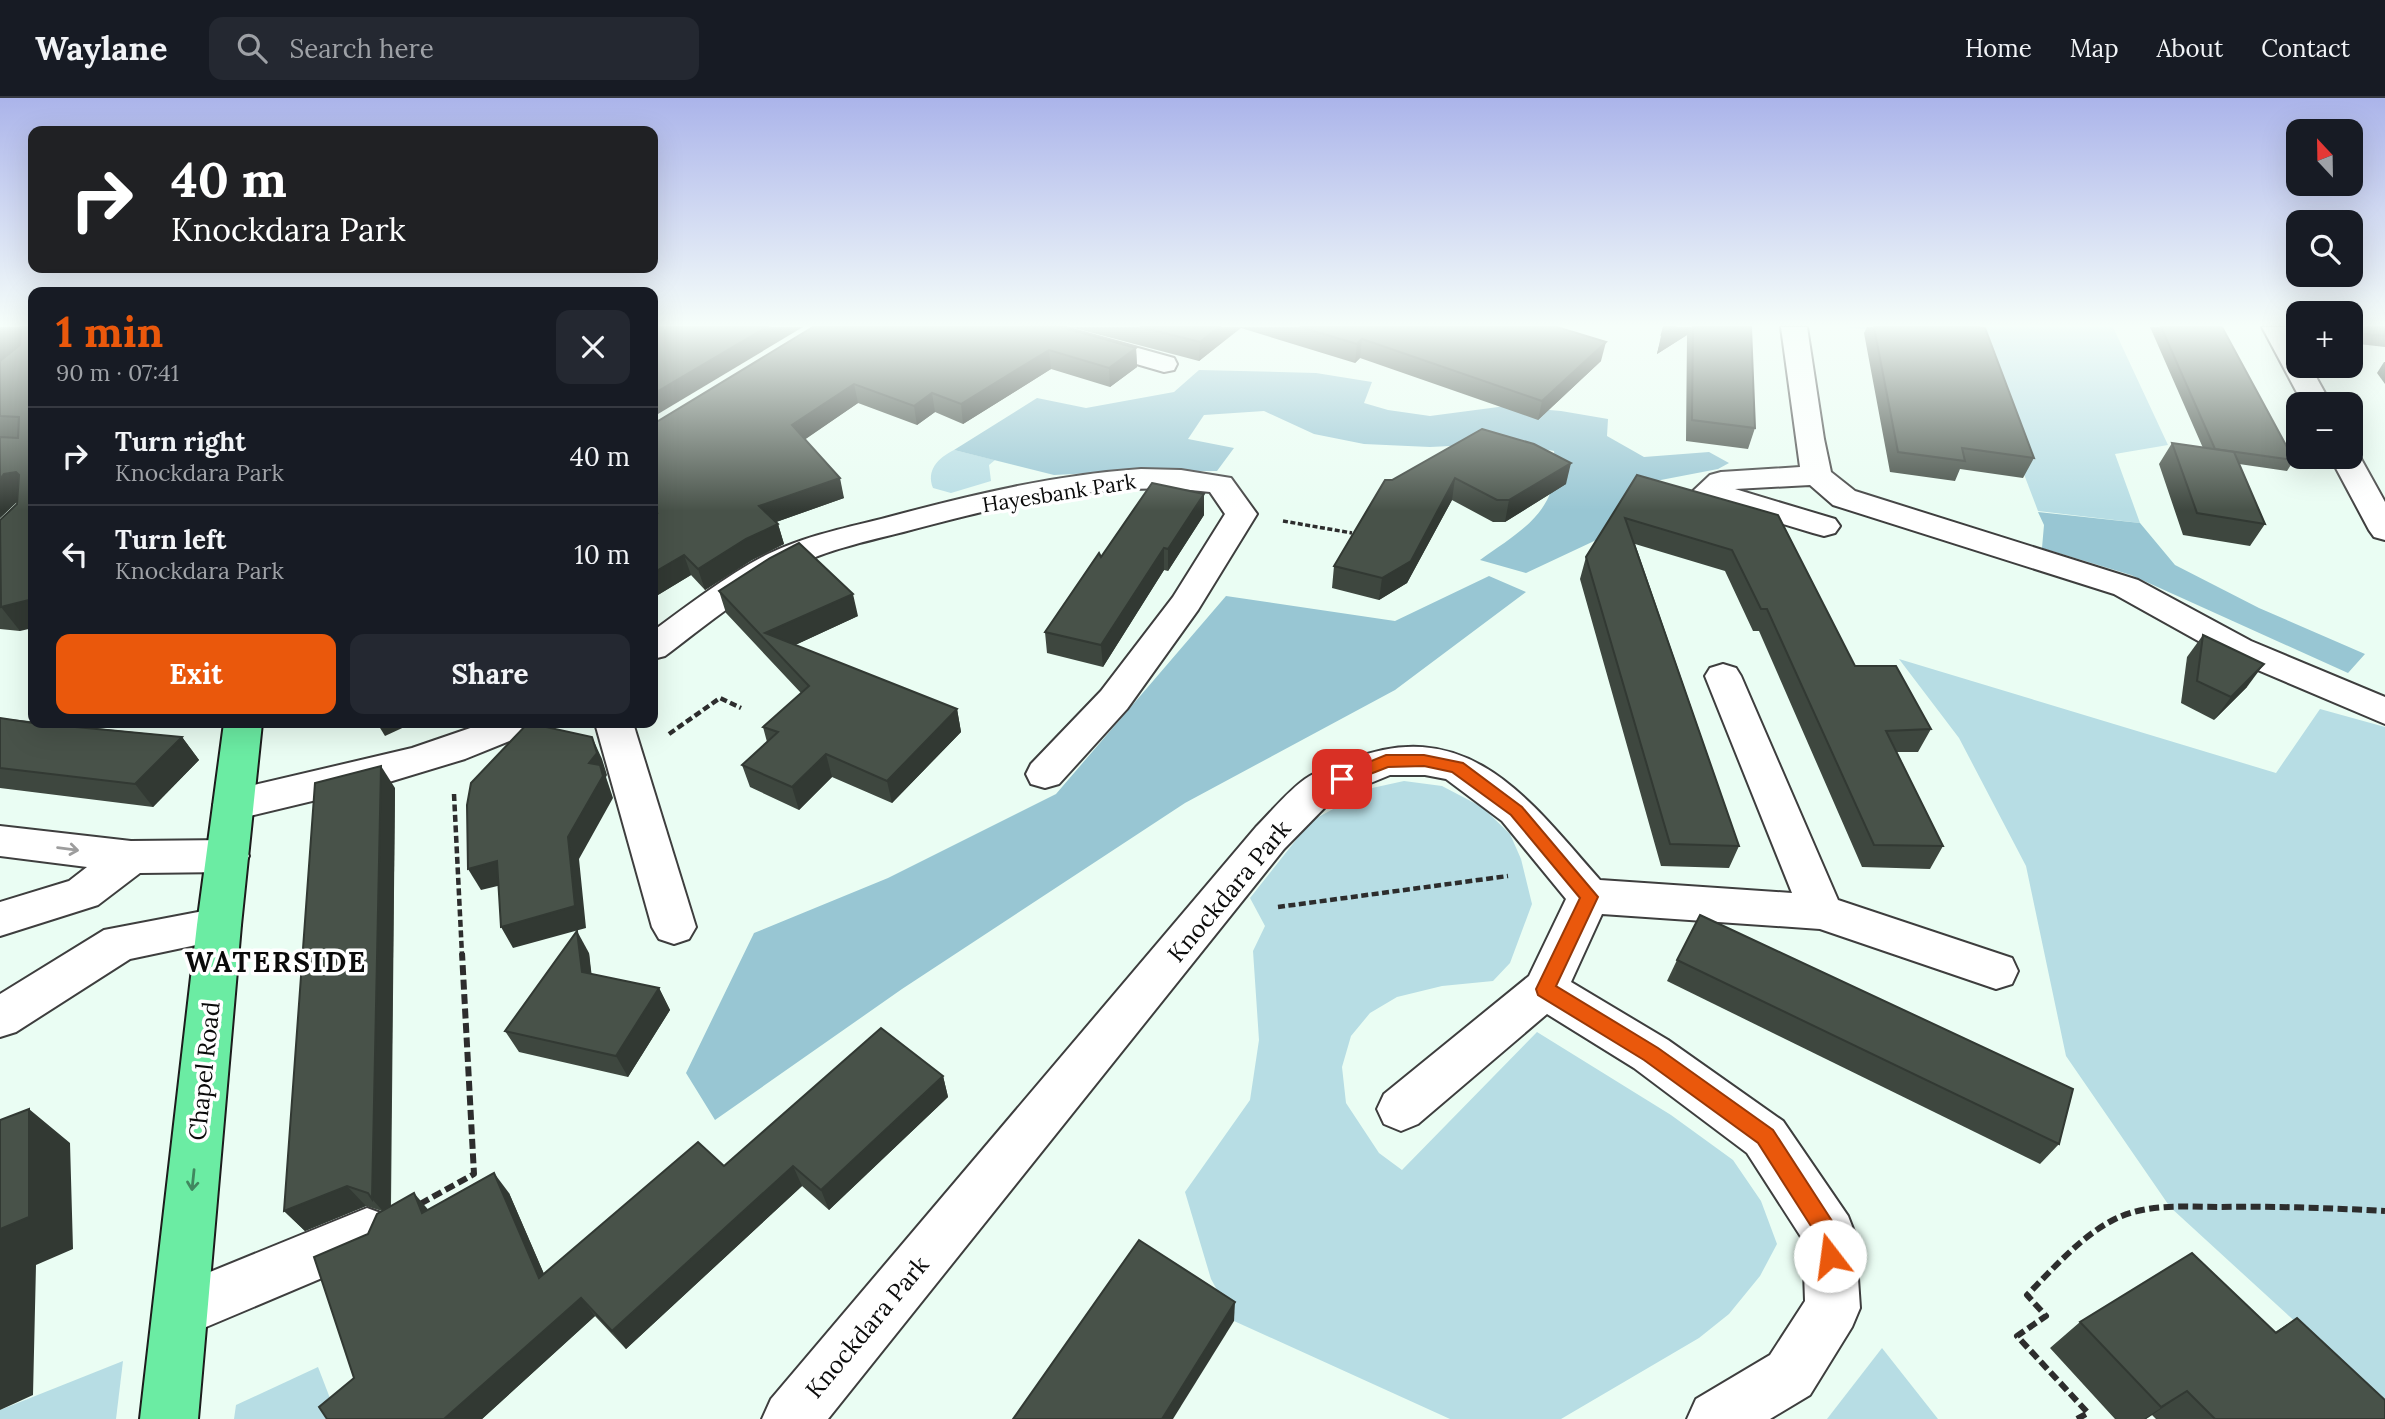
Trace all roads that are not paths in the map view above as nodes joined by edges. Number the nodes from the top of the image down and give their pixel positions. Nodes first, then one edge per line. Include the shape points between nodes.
1 (1802, 389) edge
2 (2352, 469) edge
3 (1817, 475) junction
4 (1824, 526) dead end
5 (2385, 530) edge
6 (658, 644) edge
7 (1724, 676) dead end
8 (2385, 711) edge
9 (242, 728) edge
10 (508, 728) edge
11 (616, 728) edge
12 (1045, 774) dead end
13 (233, 805) junction
14 (0, 841) edge
15 (131, 856) junction
16 (228, 856) junction
17 (1577, 882) junction
18 (1821, 912) junction
19 (0, 919) edge
20 (219, 925) junction
21 (674, 927) dead end
22 (1996, 971) dead end
23 (1545, 989) junction
24 (0, 1018) edge
25 (1401, 1109) dead end
26 (367, 1233) edge
27 (180, 1311) junction
28 (169, 1419) edge
29 (791, 1419) edge
30 (1716, 1419) edge

1 - 3 street
2 - 5 street
3 - 4 street via 1721,481 1708,491
3 - 8 street via 1844,498 2126,587 2239,649
6 - 12 street, Hayesbank Park via 781,561 837,540 1031,493 1119,480 1185,477 1220,484 1241,514 1186,603 1114,700
7 - 18 street
9 - 13 main road, Chapel Road
10 - 13 street via 432,755
11 - 21 street
13 - 16 main road, Chapel Road
14 -> 15 street
15 - 16 street
15 - 19 street via 83,893
16 - 20 main road, Chapel Road
17 - 18 street
17 - 23 street
17 - 29 street, Knockdara Park via 1516,811 1457,767 1386,761 1321,788 1270,838
18 - 22 street
20 - 24 street via 120,943
20 -> 27 main road, Chapel Road
23 - 25 street
23 - 30 street via 1651,1054 1765,1137 1829,1234 1833,1308 1790,1375
26 - 27 street
27 - 28 main road, Chapel Road

